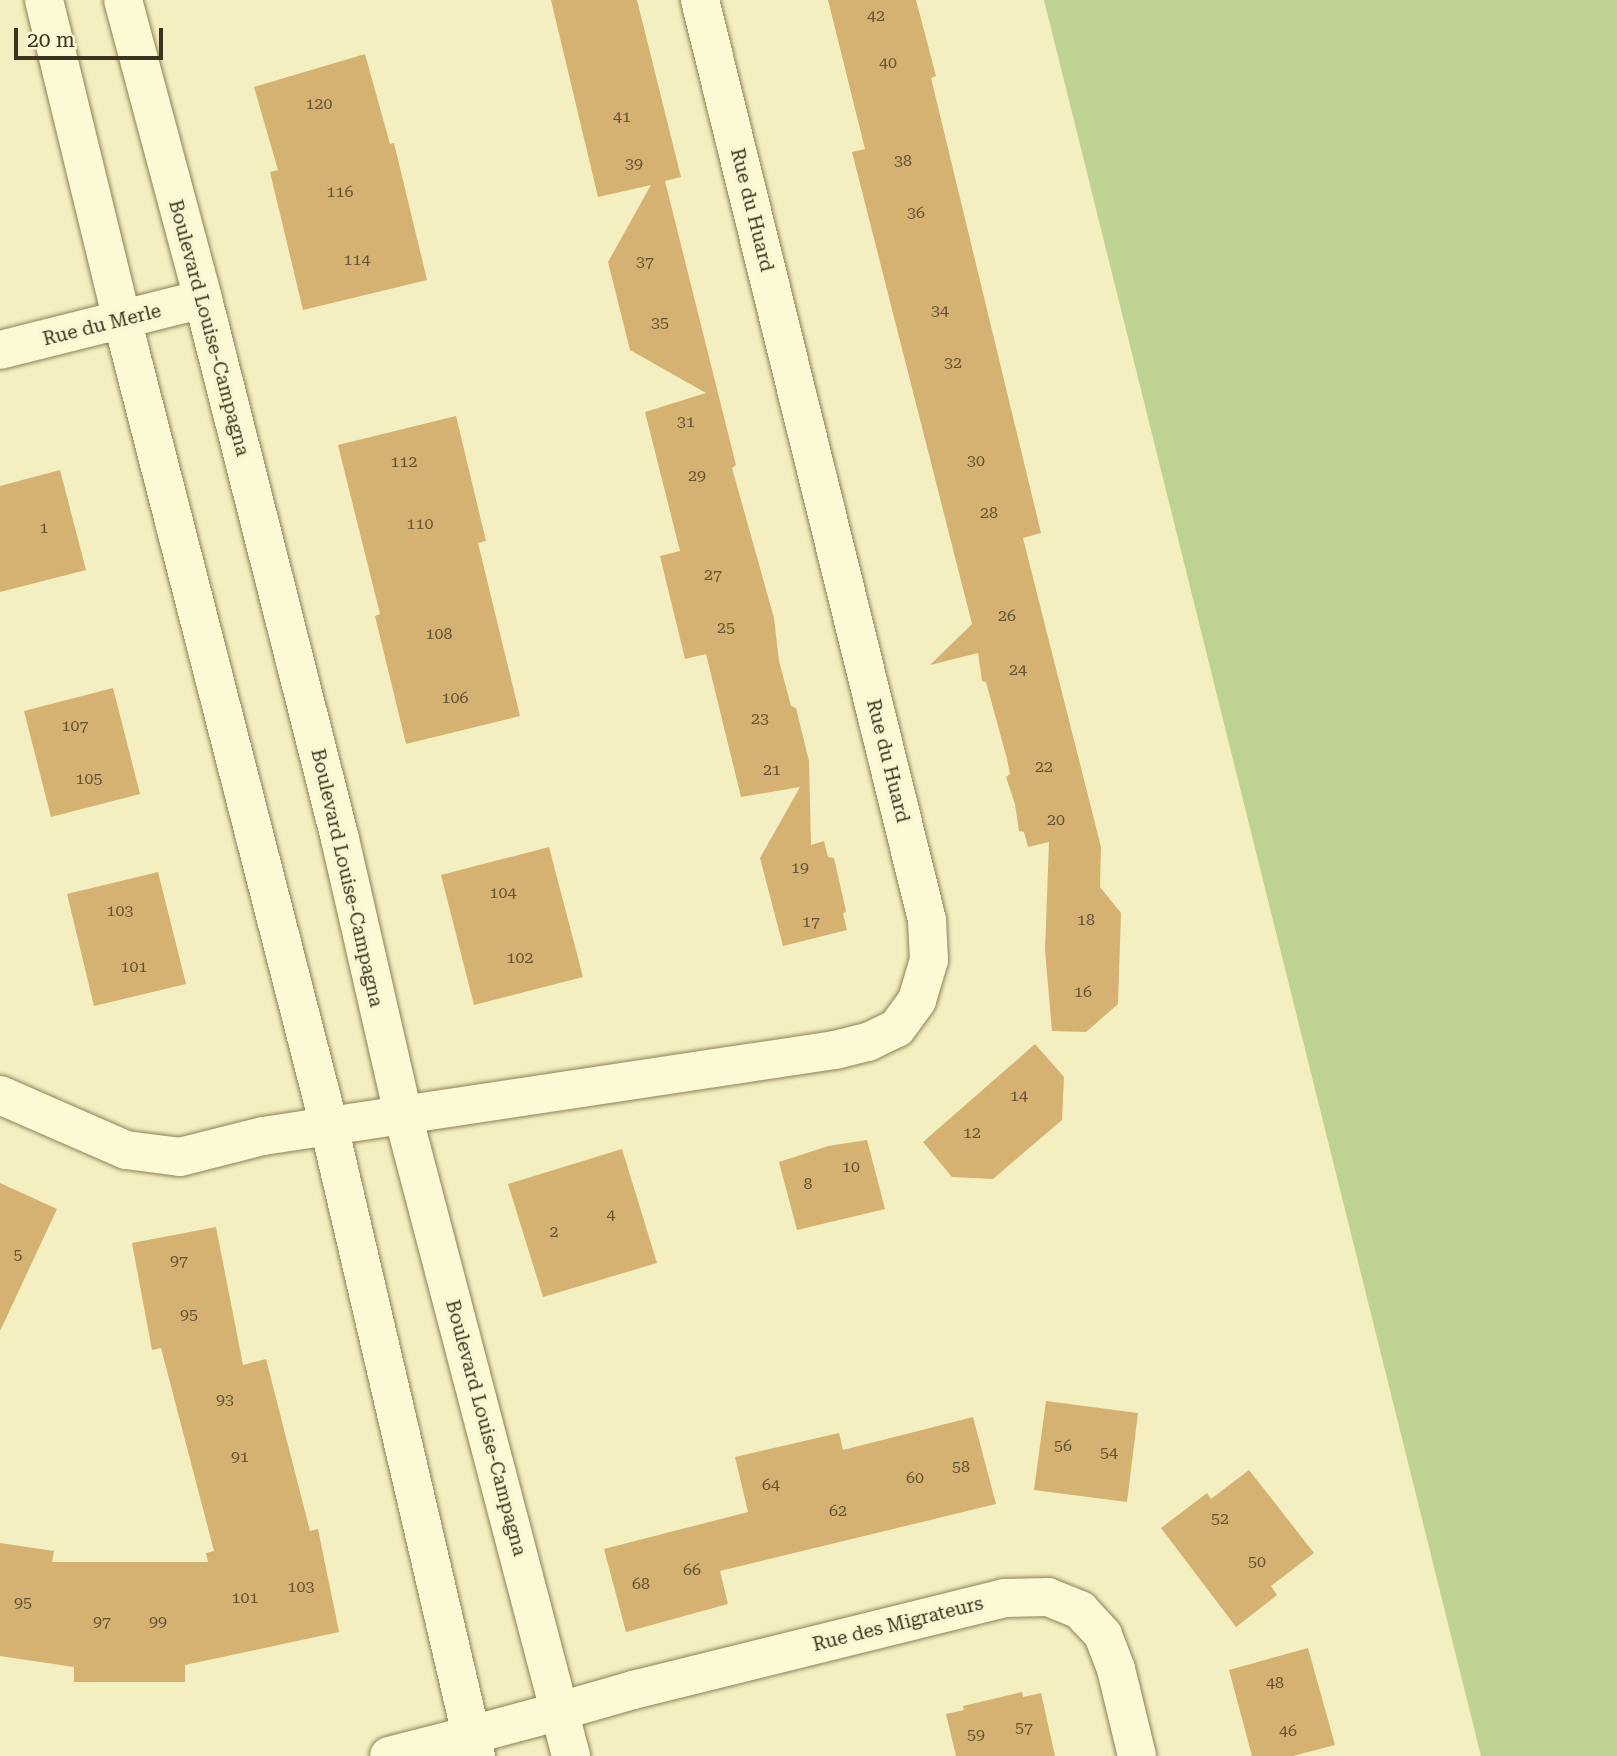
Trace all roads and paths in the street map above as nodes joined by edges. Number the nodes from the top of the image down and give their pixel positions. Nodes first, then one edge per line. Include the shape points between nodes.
1 (44, 0) edge
2 (123, 0) edge
3 (700, 0) edge
4 (203, 299) junction
5 (122, 320) junction
6 (0, 350) edge
7 (0, 1096) edge
8 (403, 1115) junction
9 (329, 1126) junction
10 (560, 1711) junction
11 (473, 1745) edge
12 (389, 1756) edge
13 (571, 1756) edge
14 (1137, 1756) edge

1 - 5 street
2 - 4 street, Boulevard Louise-Campagna
3 - 8 street, Rue du Huard via 928,920 929,960 917,1000 897,1028 868,1042 663,1078
4 - 5 street, Rue du Merle
4 - 8 street, Boulevard Louise-Campagna via 340,839
5 - 6 street, Rue du Merle
5 - 9 street
7 - 9 street, Rue du Huard via 126,1150 180,1157 262,1136
8 - 9 street, Rue du Huard
8 - 10 street, Boulevard Louise-Campagna
9 - 11 street
10 - 11 street, Rue des Migrateurs
10 - 13 street, Boulevard Louise-Campagna
10 - 14 street, Rue des Migrateurs via 1004,1598 1048,1597 1080,1610 1103,1635
11 - 12 street, Rue des Migrateurs

